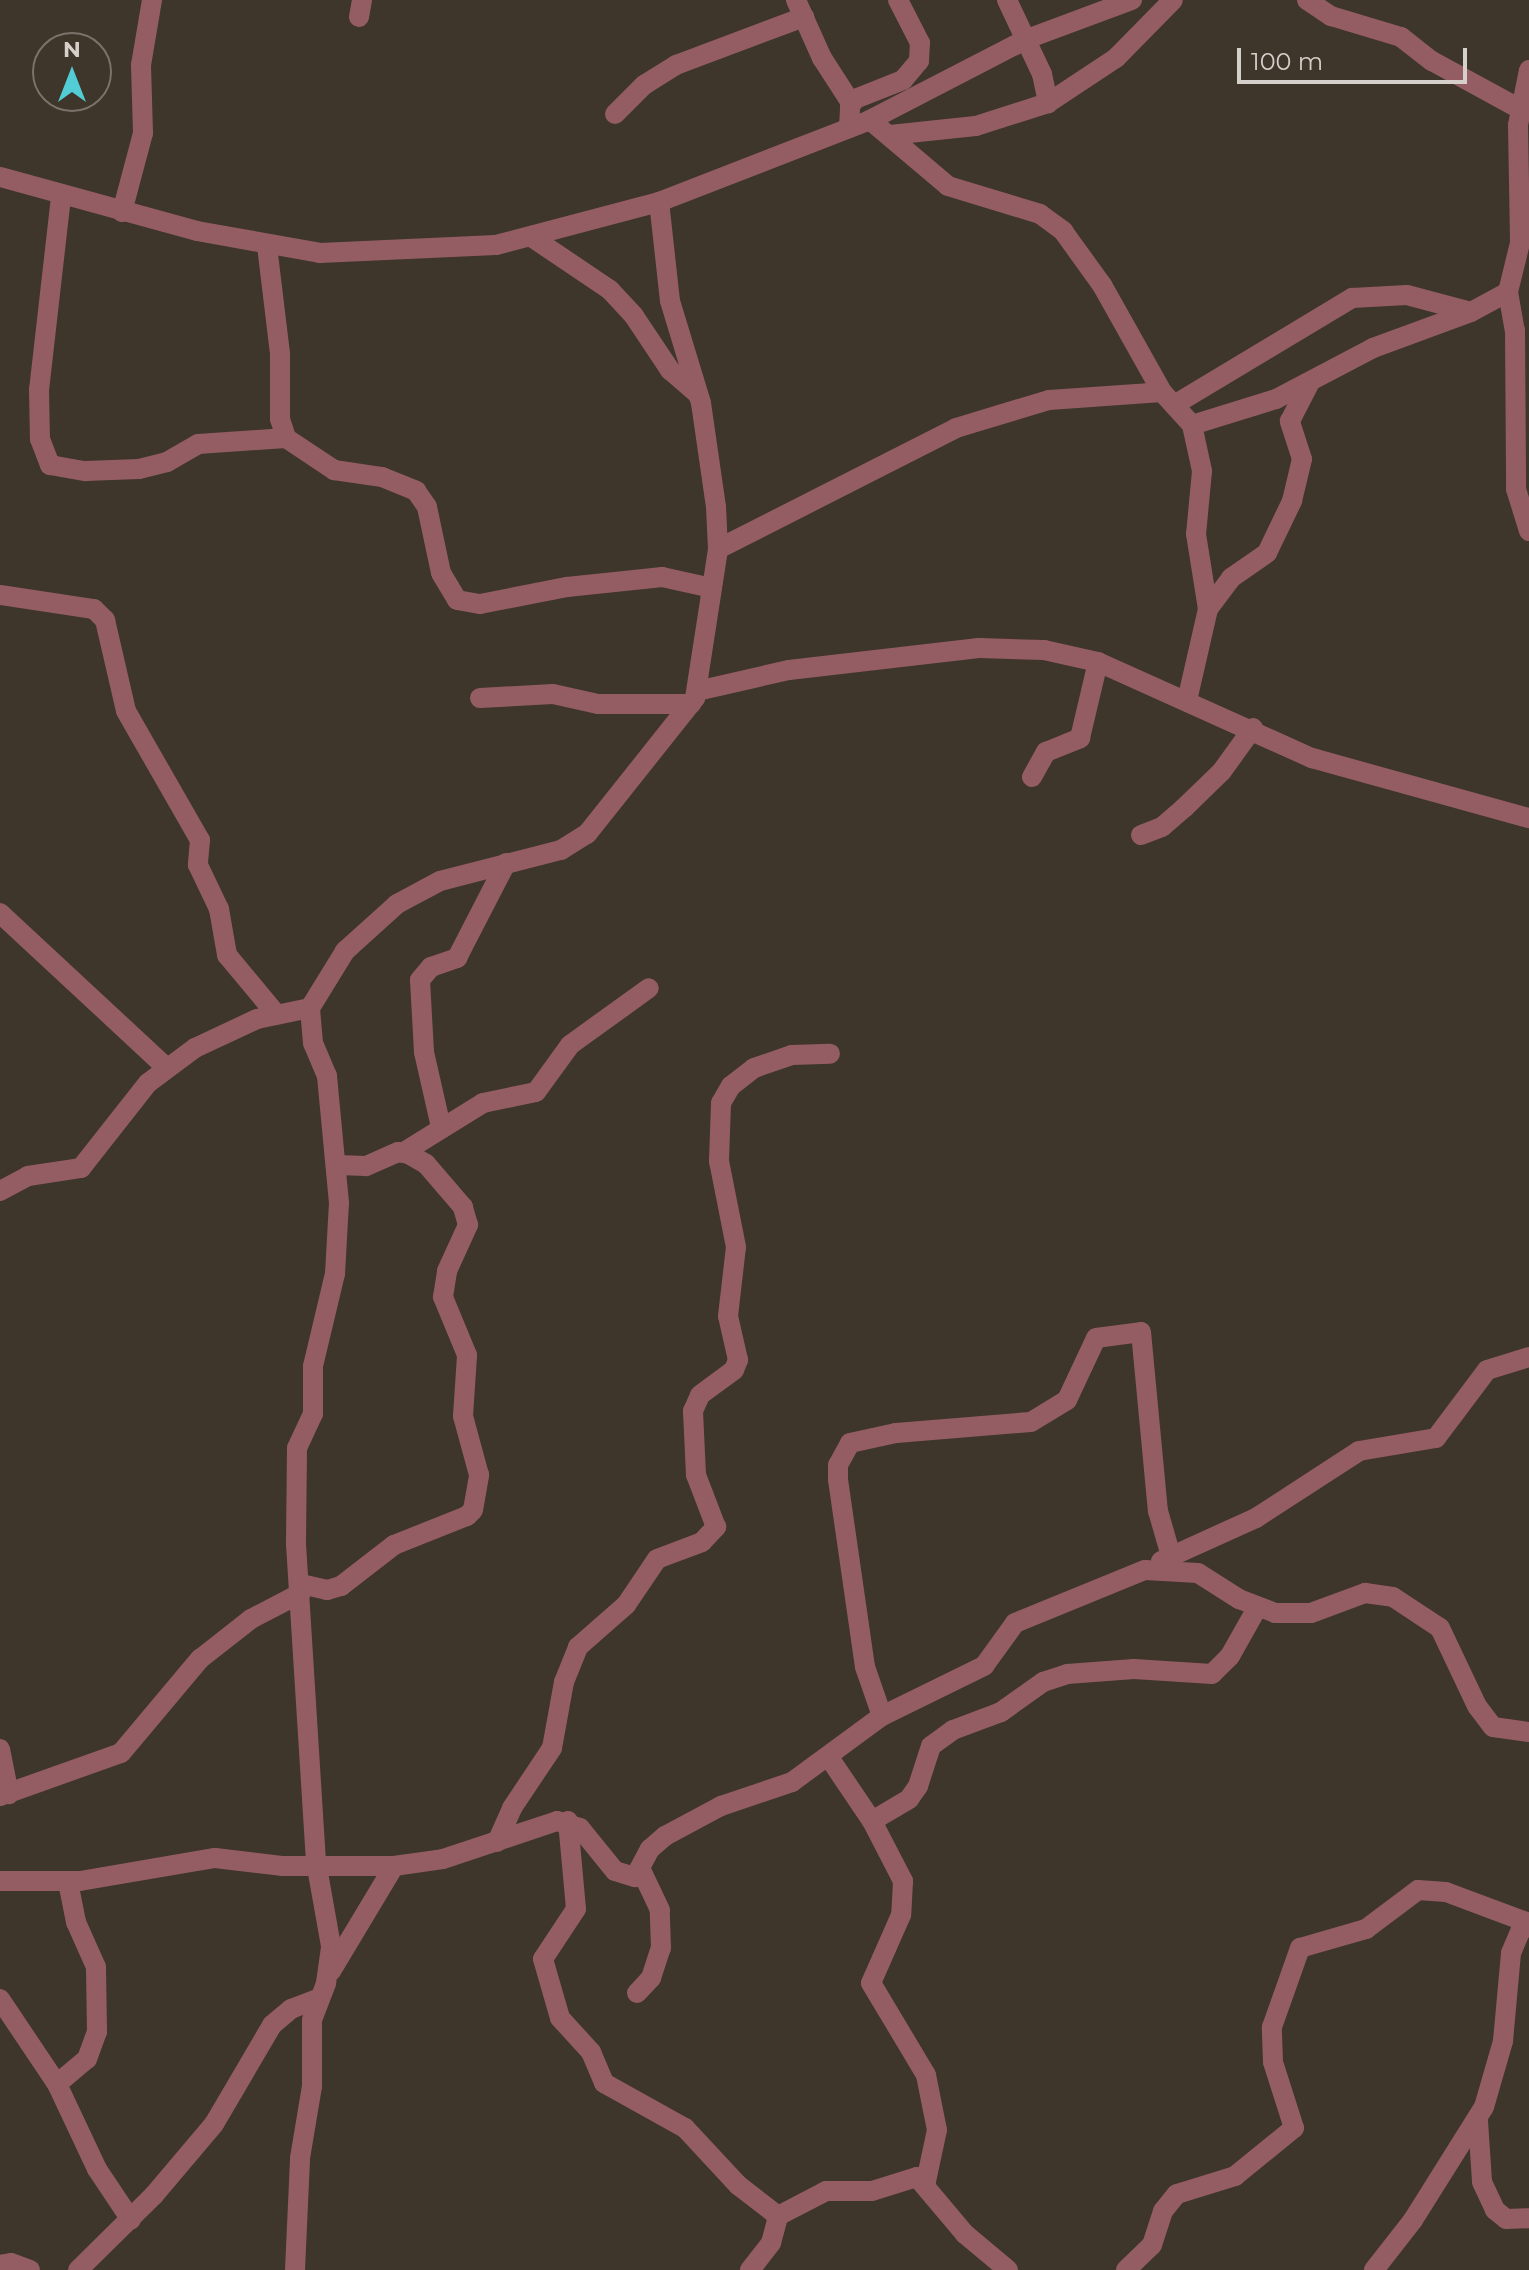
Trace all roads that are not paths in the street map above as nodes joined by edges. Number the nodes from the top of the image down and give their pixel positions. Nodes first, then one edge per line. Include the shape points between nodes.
1 (152, 0) edge
2 (898, 0) edge
3 (1007, 0) edge
4 (1132, 0) edge
5 (1173, 0) edge
6 (1307, 0) edge
7 (800, 8) edge
8 (1027, 39) junction
9 (1529, 70) edge
10 (851, 103) junction
11 (1048, 103) junction
12 (1520, 109) junction
13 (615, 114) dead end
14 (870, 120) junction
15 (849, 128) junction
16 (890, 135) junction
17 (1523, 145) edge
18 (0, 177) edge
19 (61, 197) junction
20 (659, 202) junction
21 (122, 212) junction
22 (533, 238) junction
23 (267, 246) junction
24 (1508, 292) junction
25 (1471, 312) junction
26 (1309, 384) junction
27 (698, 394) junction
28 (1168, 398) junction
29 (1192, 425) junction
30 (286, 438) junction
31 (1529, 531) edge
32 (718, 549) junction
33 (712, 588) junction
34 (0, 595) edge
35 (1208, 609) junction
36 (1098, 662) junction
37 (694, 697) junction
38 (480, 698) dead end
39 (1187, 701) junction
40 (1253, 728) junction
41 (1032, 777) dead end
42 (1529, 818) edge
43 (1141, 835) dead end
44 (506, 863) junction
45 (0, 913) edge
46 (649, 988) dead end
47 (310, 1008) junction
48 (276, 1014) junction
49 (830, 1054) dead end
50 (166, 1067) junction
51 (441, 1127) junction
52 (404, 1152) junction
53 (337, 1165) junction
54 (0, 1191) edge
55 (1529, 1357) edge
56 (1171, 1556) junction
57 (1145, 1570) junction
58 (301, 1588) junction
59 (1257, 1608) junction
60 (882, 1716) junction
61 (1529, 1732) edge
62 (0, 1749) edge
63 (828, 1756) junction
64 (4, 1795) edge
65 (568, 1821) junction
66 (872, 1821) junction
67 (497, 1842) junction
68 (316, 1862) junction
69 (394, 1866) junction
70 (641, 1870) junction
71 (0, 1881) edge
72 (68, 1882) junction
73 (1529, 1925) edge
74 (328, 1974) junction
75 (637, 1993) dead end
76 (319, 1998) junction
77 (0, 1999) edge
78 (57, 2084) junction
79 (1479, 2117) junction
80 (925, 2186) junction
81 (778, 2216) junction
82 (1529, 2218) edge
83 (131, 2220) junction
84 (0, 2265) edge
85 (30, 2270) edge
86 (78, 2270) edge
87 (295, 2270) edge
88 (750, 2270) edge
89 (1008, 2270) edge
90 (1126, 2270) edge
91 (1374, 2270) edge

1 - 21 street via 141,65 143,133
2 - 10 street via 920,43 919,61 903,80
3 - 8 street
4 - 8 street
5 - 11 street via 1116,58
6 - 12 street via 1331,16 1401,37 1432,61
7 - 10 street
7 - 13 street via 676,65 644,85
8 - 11 street
8 - 14 street
9 - 12 street
10 - 15 street
11 - 16 street via 976,126
12 - 17 street
14 - 15 street
14 - 16 street
15 - 20 street
16 - 28 street via 948,186 1030,210 1063,231
17 - 24 street via 1520,243
18 - 19 street
19 - 21 street
19 - 30 street via 39,389 40,439 50,465 74,471 139,469 210,442
20 - 22 street
20 - 27 street via 670,301
21 - 23 street
22 - 23 street via 356,255
22 - 27 street via 610,290 670,370
23 - 30 street via 280,354 280,419
24 - 25 street
24 - 31 street via 1515,330 1516,489
25 - 26 street via 1373,348
25 - 28 street via 1407,295 1352,298
26 - 29 street
26 - 35 street via 1290,421 1302,459 1292,501 1267,553 1231,578
27 - 32 street via 712,457
28 - 29 street
28 - 32 street via 1049,400 956,428
29 - 35 street via 1202,471 1196,534
30 - 33 street via 334,470 382,477 416,491 427,507 441,573 465,603 662,577
32 - 33 street
33 - 37 street
34 - 48 street via 94,609 105,620 126,711 200,840 198,865 219,909 227,955
35 - 39 street
36 - 37 street via 1044,650 979,648 767,673
36 - 39 street
36 - 41 street via 1080,738 1046,752
37 - 38 street via 598,704 539,693
37 - 44 street via 587,834 561,850
39 - 40 street
40 - 42 street via 1312,758
40 - 43 street via 1222,771 1184,808 1162,827
44 - 47 street via 440,881 397,904 345,951
44 - 51 street via 457,958 431,967 420,980 424,1052
45 - 50 street
46 - 51 street via 570,1045 536,1092 483,1103
47 - 48 street
47 - 53 street via 313,1043 327,1076
48 - 50 street via 223,1032
49 - 67 street via 792,1055 754,1068 731,1086 721,1103 719,1161 736,1247 728,1311 738,1360 728,1375 700,1395 693,1411 696,1475 716,1527 702,1542 657,1559 626,1605 578,1647 564,1682 552,1748 512,1808
50 - 54 street via 125,1109 81,1168 28,1176
51 - 52 street
52 - 53 street via 366,1166
52 - 58 street via 449,1188 468,1222 447,1271 443,1297 468,1360 463,1416 478,1464 475,1502 467,1516 394,1545 341,1586
53 - 58 street via 335,1274 316,1347 313,1414 297,1448
55 - 56 street via 1487,1370 1436,1438 1359,1451 1256,1518
56 - 57 street
56 - 60 street via 1158,1511 1141,1332 1096,1338 1067,1400 1031,1422 896,1433 850,1443 838,1465 838,1480 865,1667
57 - 59 street via 1198,1573
57 - 60 street via 1015,1623 984,1666
58 - 64 street via 200,1659 121,1753
58 - 68 street
59 - 61 street via 1298,1615 1365,1593 1393,1597 1440,1628 1477,1706 1493,1727
59 - 66 street via 1230,1656 1212,1674 1134,1669 1067,1674 1043,1682 1001,1712 953,1730 931,1746 909,1799
60 - 63 street
62 - 64 street
63 - 66 street
63 - 70 street via 779,1788 721,1806 665,1836 650,1849
65 - 67 street
65 - 70 street via 590,1837 615,1871 629,1878
65 - 81 street via 576,1909 543,1954 560,2018 591,2052 604,2083 685,2128 738,2185
66 - 80 street via 894,1858 904,1897 871,1983 926,2075 937,2130
67 - 69 street via 443,1859
68 - 69 street
68 - 72 street via 282,1866 199,1859
68 - 74 street via 331,1946
69 - 74 street
70 - 75 street via 660,1910 661,1948 651,1978
71 - 72 street
72 - 78 street via 76,1922 96,1967 97,2032 87,2059
73 - 79 street via 1521,1930 1511,1953 1503,2041
73 - 90 street via 1446,1892 1418,1890 1366,1929 1300,1948 1272,2027 1273,2062 1294,2128 1235,2176 1177,2194 1163,2211 1152,2245
74 - 76 street
76 - 83 street via 291,2009 272,2025 214,2124
76 - 87 street via 312,2020 312,2086 300,2158
77 - 78 street
78 - 83 street via 97,2169
79 - 82 street via 1479,2165 1487,2194 1506,2219
79 - 91 street
80 - 81 street via 912,2176 872,2191 832,2189
80 - 89 street via 965,2234
81 - 88 street via 771,2243
83 - 86 street
84 - 85 street

